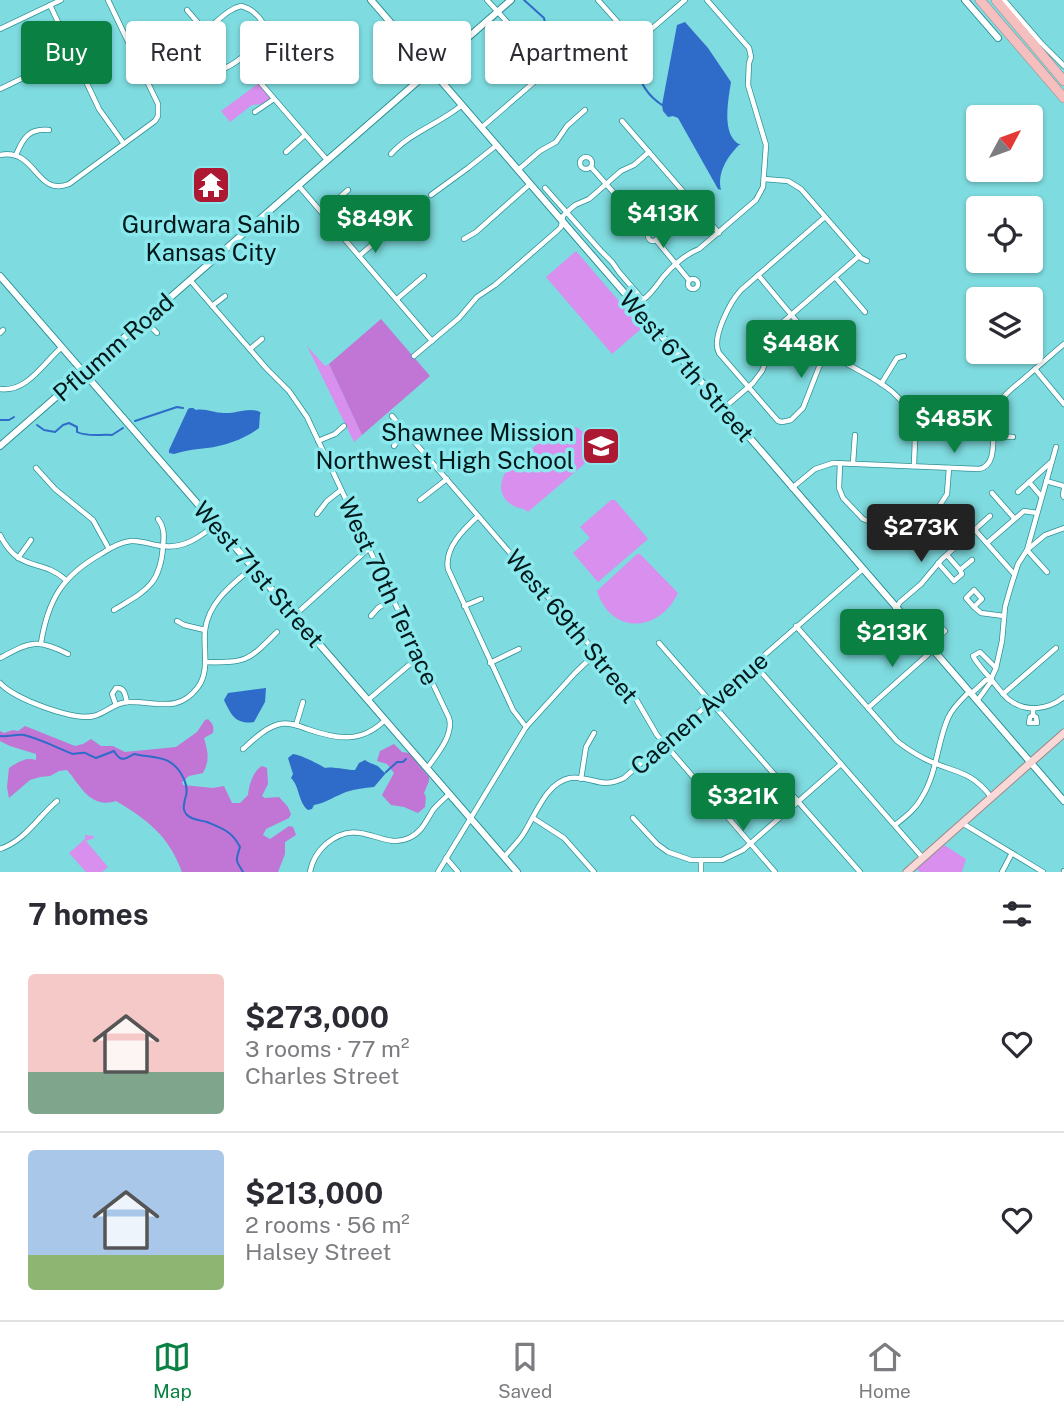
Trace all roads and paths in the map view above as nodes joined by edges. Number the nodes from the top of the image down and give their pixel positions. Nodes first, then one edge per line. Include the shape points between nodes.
1 (61, 0) edge
2 (108, 0) edge
3 (371, 0) edge
4 (487, 0) edge
5 (511, 0) edge
6 (598, 0) edge
7 (685, 0) edge
8 (707, 0) edge
9 (965, 0) edge
10 (980, 0) edge
11 (996, 0) edge
12 (1004, 0) edge
13 (237, 3) edge
14 (50, 5) junction
15 (187, 10) dead end
16 (498, 12) junction
17 (58, 21) edge
18 (196, 21) edge
19 (216, 21) edge
20 (260, 21) edge
21 (389, 21) edge
22 (0, 29) edge
23 (471, 35) edge
24 (998, 38) dead end
25 (240, 59) edge
26 (1064, 66) edge
27 (226, 70) edge
28 (21, 79) edge
29 (1064, 81) edge
30 (87, 84) edge
31 (261, 84) edge
32 (415, 84) edge
33 (443, 84) edge
34 (0, 89) edge
35 (1063, 95) edge
36 (274, 99) junction
37 (462, 105) junction
38 (585, 110) dead end
39 (255, 112) dead end
40 (622, 121) dead end
41 (481, 128) junction
42 (49, 130) dead end
43 (305, 135) junction
44 (124, 144) junction
45 (496, 145) junction
46 (286, 152) dead end
47 (649, 152) junction
48 (391, 154) dead end
49 (2, 155) edge
50 (16, 155) junction
51 (327, 160) junction
52 (591, 167) dead end
53 (518, 170) junction
54 (764, 178) junction
55 (530, 184) junction
56 (606, 184) junction
57 (298, 186) junction
58 (545, 188) dead end
59 (348, 191) dead end
60 (431, 195) dead end
61 (629, 210) dead end
62 (567, 212) junction
63 (322, 213) junction
64 (825, 217) junction
65 (562, 221) junction
66 (386, 233) dead end
67 (719, 233) junction
68 (464, 239) dead end
69 (656, 240) dead end
70 (359, 256) junction
71 (859, 256) junction
72 (867, 261) dead end
73 (676, 265) junction
74 (758, 275) junction
75 (0, 276) edge
76 (424, 276) dead end
77 (835, 277) junction
78 (190, 280) junction
79 (689, 280) dead end
80 (225, 296) dead end
81 (397, 299) junction
82 (643, 300) junction
83 (635, 305) junction
84 (212, 306) junction
85 (865, 312) dead end
86 (792, 314) junction
87 (144, 320) junction
88 (157, 333) dead end
89 (262, 339) dead end
90 (432, 341) junction
91 (1064, 344) edge
92 (62, 347) junction
93 (250, 349) junction
94 (828, 351) junction
95 (414, 356) dead end
96 (904, 356) dead end
97 (1035, 369) junction
98 (84, 373) junction
99 (881, 384) junction
100 (748, 387) junction
101 (0, 389) edge
102 (1064, 391) edge
103 (1057, 397) junction
104 (1064, 404) edge
105 (723, 408) junction
106 (942, 408) dead end
107 (392, 416) dead end
108 (912, 421) junction
109 (344, 426) dead end
110 (406, 432) junction
111 (855, 435) dead end
112 (993, 436) junction
113 (1013, 437) dead end
114 (318, 441) junction
115 (0, 446) edge
116 (394, 446) dead end
117 (1056, 447) dead end
118 (840, 463) junction
119 (853, 463) junction
120 (1051, 463) junction
121 (914, 466) junction
122 (36, 468) dead end
123 (949, 468) junction
124 (447, 479) junction
125 (1046, 481) junction
126 (1029, 482) junction
127 (1064, 487) edge
128 (792, 488) junction
129 (341, 490) junction
130 (1018, 492) dead end
131 (992, 493) dead end
132 (1041, 496) junction
133 (1064, 496) edge
134 (419, 500) dead end
135 (1037, 513) junction
136 (317, 514) dead end
137 (478, 516) junction
138 (990, 516) dead end
139 (159, 519) dead end
140 (1014, 519) junction
141 (216, 524) junction
142 (891, 525) junction
143 (1064, 528) edge
144 (975, 530) junction
145 (0, 535) edge
146 (891, 538) dead end
147 (31, 540) dead end
148 (987, 543) junction
149 (163, 546) junction
150 (368, 548) junction
151 (109, 549) junction
152 (1027, 550) junction
153 (947, 555) junction
154 (18, 558) junction
155 (972, 560) dead end
156 (939, 563) junction
157 (253, 567) junction
158 (863, 569) junction
159 (960, 570) junction
160 (1047, 572) dead end
161 (1014, 574) junction
162 (66, 580) junction
163 (481, 599) dead end
164 (393, 600) junction
165 (464, 606) junction
166 (974, 607) dead end
167 (897, 608) junction
168 (114, 610) dead end
169 (295, 615) junction
170 (1004, 616) junction
171 (371, 617) dead end
172 (177, 621) dead end
173 (796, 626) junction
174 (205, 630) junction
175 (277, 632) dead end
176 (872, 632) dead end
177 (922, 637) junction
178 (41, 643) junction
179 (659, 643) dead end
180 (931, 647) junction
181 (1056, 648) dead end
182 (519, 649) dead end
183 (596, 653) junction
184 (68, 654) dead end
185 (0, 658) edge
186 (420, 658) junction
187 (205, 662) junction
188 (490, 663) junction
189 (754, 664) junction
190 (996, 668) junction
191 (991, 679) junction
192 (0, 683) edge
193 (970, 693) junction
194 (1003, 694) junction
195 (1064, 697) edge
196 (368, 700) junction
197 (977, 701) junction
198 (127, 702) junction
199 (303, 702) dead end
200 (711, 702) junction
201 (116, 705) junction
202 (868, 708) junction
203 (386, 720) junction
204 (296, 725) junction
205 (526, 727) junction
206 (594, 733) dead end
207 (1064, 733) edge
208 (664, 743) junction
209 (243, 749) dead end
210 (935, 763) junction
211 (1031, 763) junction
212 (841, 764) junction
213 (428, 767) junction
214 (581, 779) junction
215 (449, 793) junction
216 (991, 798) junction
217 (57, 801) dead end
218 (1064, 801) edge
219 (798, 802) junction
220 (470, 818) junction
221 (533, 818) junction
222 (633, 818) dead end
223 (962, 823) junction
224 (895, 825) junction
225 (750, 843) junction
226 (0, 849) edge
227 (1012, 853) junction
228 (504, 857) junction
229 (446, 858) junction
230 (923, 858) junction
231 (701, 860) junction
232 (310, 872) edge
233 (438, 872) edge
234 (458, 872) edge
235 (517, 872) edge
236 (594, 872) edge
237 (701, 872) edge
238 (775, 872) edge
239 (860, 872) edge
240 (906, 872) edge
241 (1002, 872) edge
242 (1042, 872) edge

1 - 14 street
2 - 44 street via 158,104 155,121
3 - 21 street, West 67th Street
4 - 16 street
5 - 16 street, Pflumm Road
6 - 7 street via 636,40
8 - 54 street via 752,52 747,81 766,141
9 - 24 street
10 - 35 highway
11 - 29 highway
12 - 26 street
13 - 19 street
13 - 20 street
14 - 17 street
14 - 22 street
15 - 18 street
16 - 23 street, Pflumm Road
16 - 41 street via 539,66 533,83
25 - 27 street
28 - 34 street
30 - 44 street
31 - 36 street
32 - 51 street, Pflumm Road
33 - 37 street, West 67th Street
36 - 39 street
36 - 43 street
37 - 41 street, West 67th Street
37 - 48 street
38 - 53 street via 556,142
40 - 47 street
41 - 45 street, West 67th Street
42 - 50 street via 29,134
43 - 46 street
43 - 51 street
44 - 50 street via 68,185 58,187 48,184
45 - 53 street, West 67th Street
45 - 60 street
47 - 56 street
47 - 67 street
49 - 50 street
51 - 57 street, Pflumm Road
52 - 56 street
53 - 55 street, West 67th Street
54 - 64 street via 793,183
54 - 67 street via 761,194
55 - 65 street, West 67th Street
55 - 68 street
56 - 61 street
56 - 62 street
57 - 63 street
57 - 78 street, Pflumm Road
58 - 62 street, West 67th Street
59 - 63 street
62 - 65 street
62 - 82 street, West 67th Street
63 - 70 street
64 - 71 street
64 - 74 street
65 - 83 street, West 67th Street
65 - 90 street via 557,231
66 - 70 street
67 - 73 street
69 - 73 street
70 - 81 street
71 - 72 street
71 - 77 street
73 - 79 street
73 - 82 street
74 - 86 street
74 - 100 street via 727,310 716,348
75 - 92 street, West 71st Street
76 - 81 street
77 - 85 street
77 - 86 street
78 - 84 street, West 70th Terrace
78 - 87 street, Pflumm Road
80 - 84 street
81 - 90 street
82 - 83 street
83 - 105 street, West 67th Street
84 - 93 street, West 70th Terrace
86 - 94 street
86 - 100 street via 782,323 762,371
87 - 88 street
87 - 98 street, Pflumm Road
89 - 93 street
90 - 95 street
91 - 97 street
92 - 98 street, West 71st Street
92 - 101 street via 27,381 16,388
93 - 114 street, West 70th Terrace via 296,400
94 - 99 street
94 - 100 street via 806,402 787,422 778,421
96 - 99 street via 897,359
97 - 103 street
97 - 112 street via 1002,398
98 - 115 street, Pflumm Road
98 - 141 street, West 71st Street
99 - 108 street via 903,403
100 - 105 street
102 - 103 street
103 - 104 street
105 - 128 street, West 67th Street
106 - 108 street
107 - 110 street, West 69th Street
108 - 121 street
109 - 114 street
110 - 116 street
110 - 124 street, West 69th Street
111 - 119 street
112 - 113 street
112 - 123 street via 992,460 987,467
114 - 129 street, West 70th Terrace
117 - 120 street
118 - 119 street
118 - 128 street via 815,469
118 - 142 street via 839,488 846,502 863,519
119 - 121 street
120 - 125 street
120 - 126 street
121 - 123 street
122 - 151 street via 93,520
123 - 142 street via 943,502 916,524
124 - 134 street
124 - 137 street, West 69th Street
125 - 127 street
125 - 132 street
126 - 130 street
126 - 132 street
127 - 133 street
128 - 158 street, West 67th Street
129 - 136 street
129 - 150 street, West 70th Terrace
131 - 140 street
132 - 135 street
135 - 140 street via 1024,511
135 - 152 street
137 - 165 street via 447,557
137 - 183 street, West 69th Street
138 - 144 street
139 - 149 street
140 - 148 street
141 - 149 street via 191,542
141 - 157 street, West 71st Street
142 - 146 street
143 - 152 street via 1045,535
144 - 148 street
144 - 153 street
145 - 154 street
147 - 154 street
148 - 161 street
149 - 151 street via 134,540
149 - 168 street via 160,569 152,583
150 - 164 street, West 70th Terrace
150 - 169 street
151 - 162 street
152 - 160 street
152 - 161 street
153 - 156 street
153 - 159 street
154 - 162 street via 51,569
155 - 159 street
156 - 159 street via 954,581 962,574
156 - 167 street
157 - 169 street, West 71st Street
157 - 174 street via 220,597
158 - 167 street, West 67th Street
158 - 173 street, Caenen Avenue
161 - 170 street
162 - 178 street via 48,612
163 - 165 street
164 - 171 street
164 - 186 street, West 70th Terrace
165 - 188 street
166 - 170 street via 981,613
167 - 176 street
167 - 177 street, West 67th Street
169 - 196 street, West 71st Street
170 - 190 street
172 - 174 street
173 - 189 street, Caenen Avenue
173 - 202 street
174 - 187 street
175 - 187 street via 247,659
177 - 180 street, West 67th Street
177 - 180 street via 938,624 945,631
178 - 184 street
178 - 185 street via 25,645
179 - 200 street
180 - 193 street, West 67th Street
180 - 202 street
181 - 194 street
182 - 188 street
183 - 205 street
183 - 208 street, West 69th Street via 636,699
186 - 196 street
186 - 213 street, West 70th Terrace via 451,725
187 - 198 street via 201,683 181,702
188 - 205 street
189 - 200 street, Caenen Avenue
189 - 212 street
190 - 191 street
190 - 191 street via 980,652 973,656
191 - 193 street
191 - 194 street
191 - 197 street
192 - 201 street via 25,699 76,716 92,716
193 - 197 street, West 67th Street
193 - 210 street via 948,718
194 - 195 street via 1033,711
196 - 203 street, West 71st Street
197 - 211 street, West 67th Street
198 - 201 street
198 - 201 street via 123,690 116,688 112,694
199 - 204 street
200 - 208 street, Caenen Avenue
200 - 219 street
202 - 210 street via 905,747
203 - 204 street via 372,732 340,738
203 - 213 street, West 71st Street
204 - 209 street via 273,727
205 - 220 street
206 - 214 street via 586,747
207 - 211 main road
208 - 214 street, Caenen Avenue via 618,781 606,784
208 - 225 street, West 69th Street
210 - 216 street via 968,775
210 - 224 street via 923,796
211 - 216 main road
211 - 218 street, West 67th Street
212 - 219 street
212 - 224 street
213 - 215 street, West 71st Street
214 - 221 street, Caenen Avenue via 570,778 553,786
215 - 220 street, West 71st Street
215 - 232 street via 421,831 408,839 345,833 322,847
216 - 223 main road
217 - 226 street via 23,837
219 - 225 street
219 - 239 street
220 - 228 street, West 71st Street
220 - 229 street
221 - 228 street, Caenen Avenue
221 - 236 street via 564,838
222 - 231 street via 662,849
223 - 227 street
223 - 230 main road
224 - 230 street
225 - 231 street via 729,858
225 - 238 street, West 69th Street
227 - 241 street
227 - 242 street
228 - 235 street, West 71st Street
229 - 233 street
229 - 234 street
230 - 240 main road
231 - 237 street

